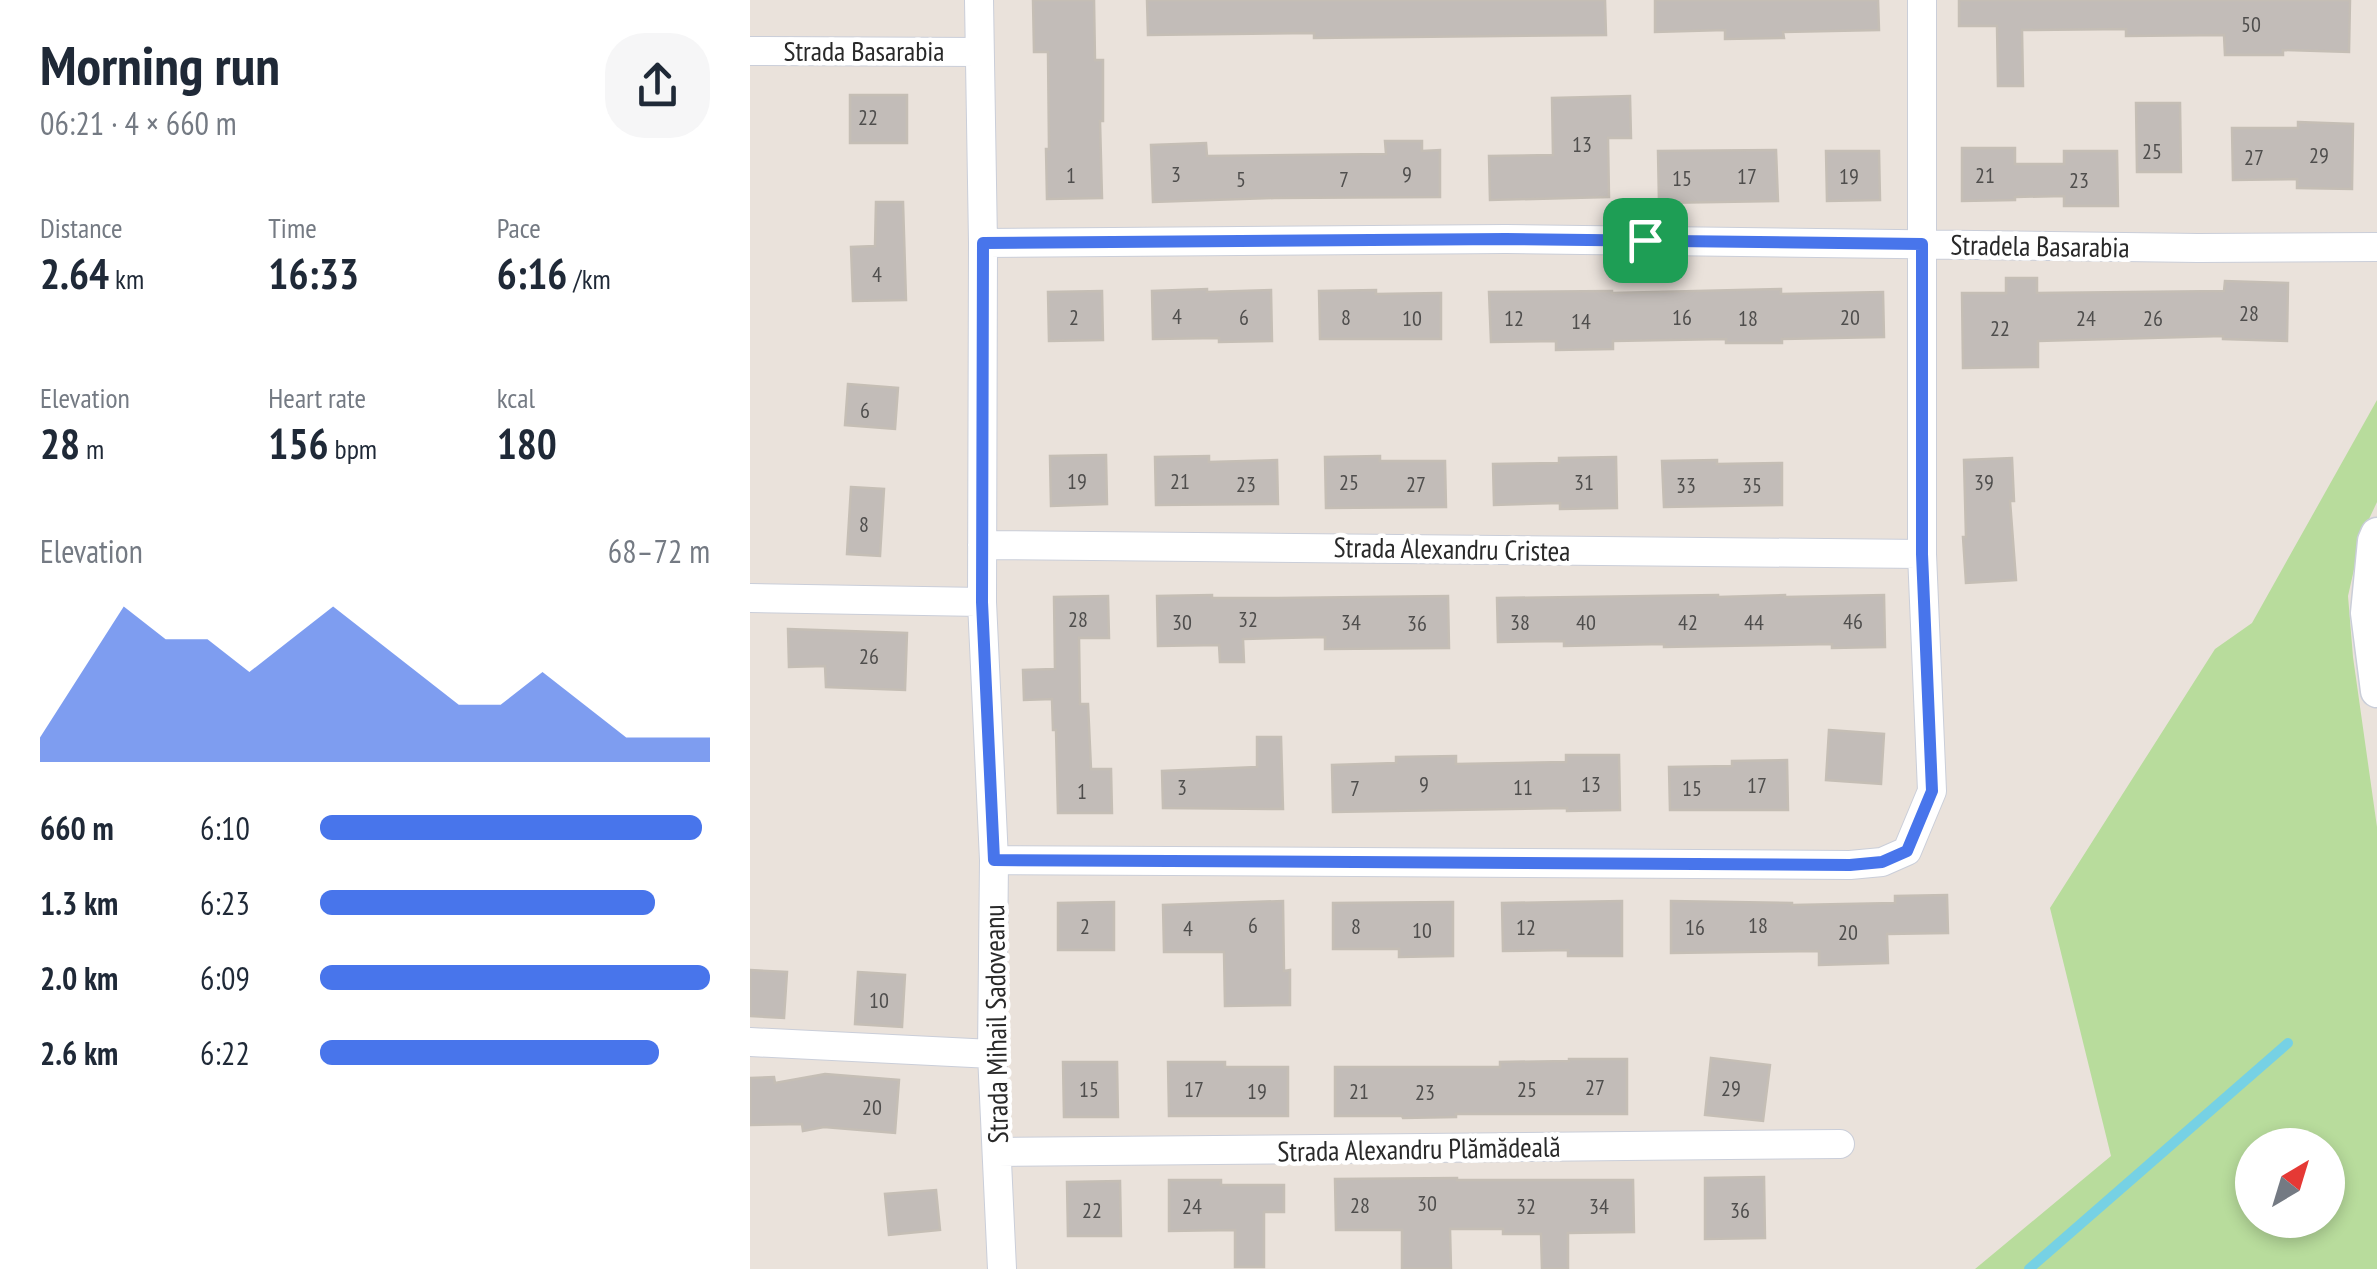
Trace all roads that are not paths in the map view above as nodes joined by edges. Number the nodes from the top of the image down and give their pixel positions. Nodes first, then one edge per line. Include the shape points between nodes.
1 (979, 0) edge
2 (1922, 0) edge
3 (750, 50) edge
4 (979, 52) junction
5 (983, 243) junction
6 (1922, 244) junction
7 (2377, 247) edge
8 (2377, 534) edge
9 (982, 545) junction
10 (1922, 554) junction
11 (750, 598) edge
12 (982, 602) junction
13 (2377, 691) edge
14 (994, 860) junction
15 (750, 1042) edge
16 (992, 1054) junction
17 (1840, 1144) dead end
18 (998, 1152) junction
19 (1002, 1269) edge

1 - 4 street, Strada Mihail Sadoveanu
2 - 6 street
3 - 4 street, Strada Basarabia
4 - 5 street, Strada Mihail Sadoveanu
5 - 6 street, Stradela Basarabia
5 - 9 street, Strada Mihail Sadoveanu
6 - 7 street, Stradela Basarabia
6 - 10 street
8 - 13 street via 2368,613
9 - 10 street, Strada Alexandru Cristea
9 - 12 street, Strada Mihail Sadoveanu
10 - 14 street via 1932,791 1907,851 1882,862
11 - 12 street
12 - 14 street, Strada Mihail Sadoveanu
14 - 16 street, Strada Mihail Sadoveanu
15 - 16 street
16 - 18 street, Strada Mihail Sadoveanu
17 - 18 street, Strada Alexandru Plămădeală
18 - 19 street, Strada Mihail Sadoveanu

